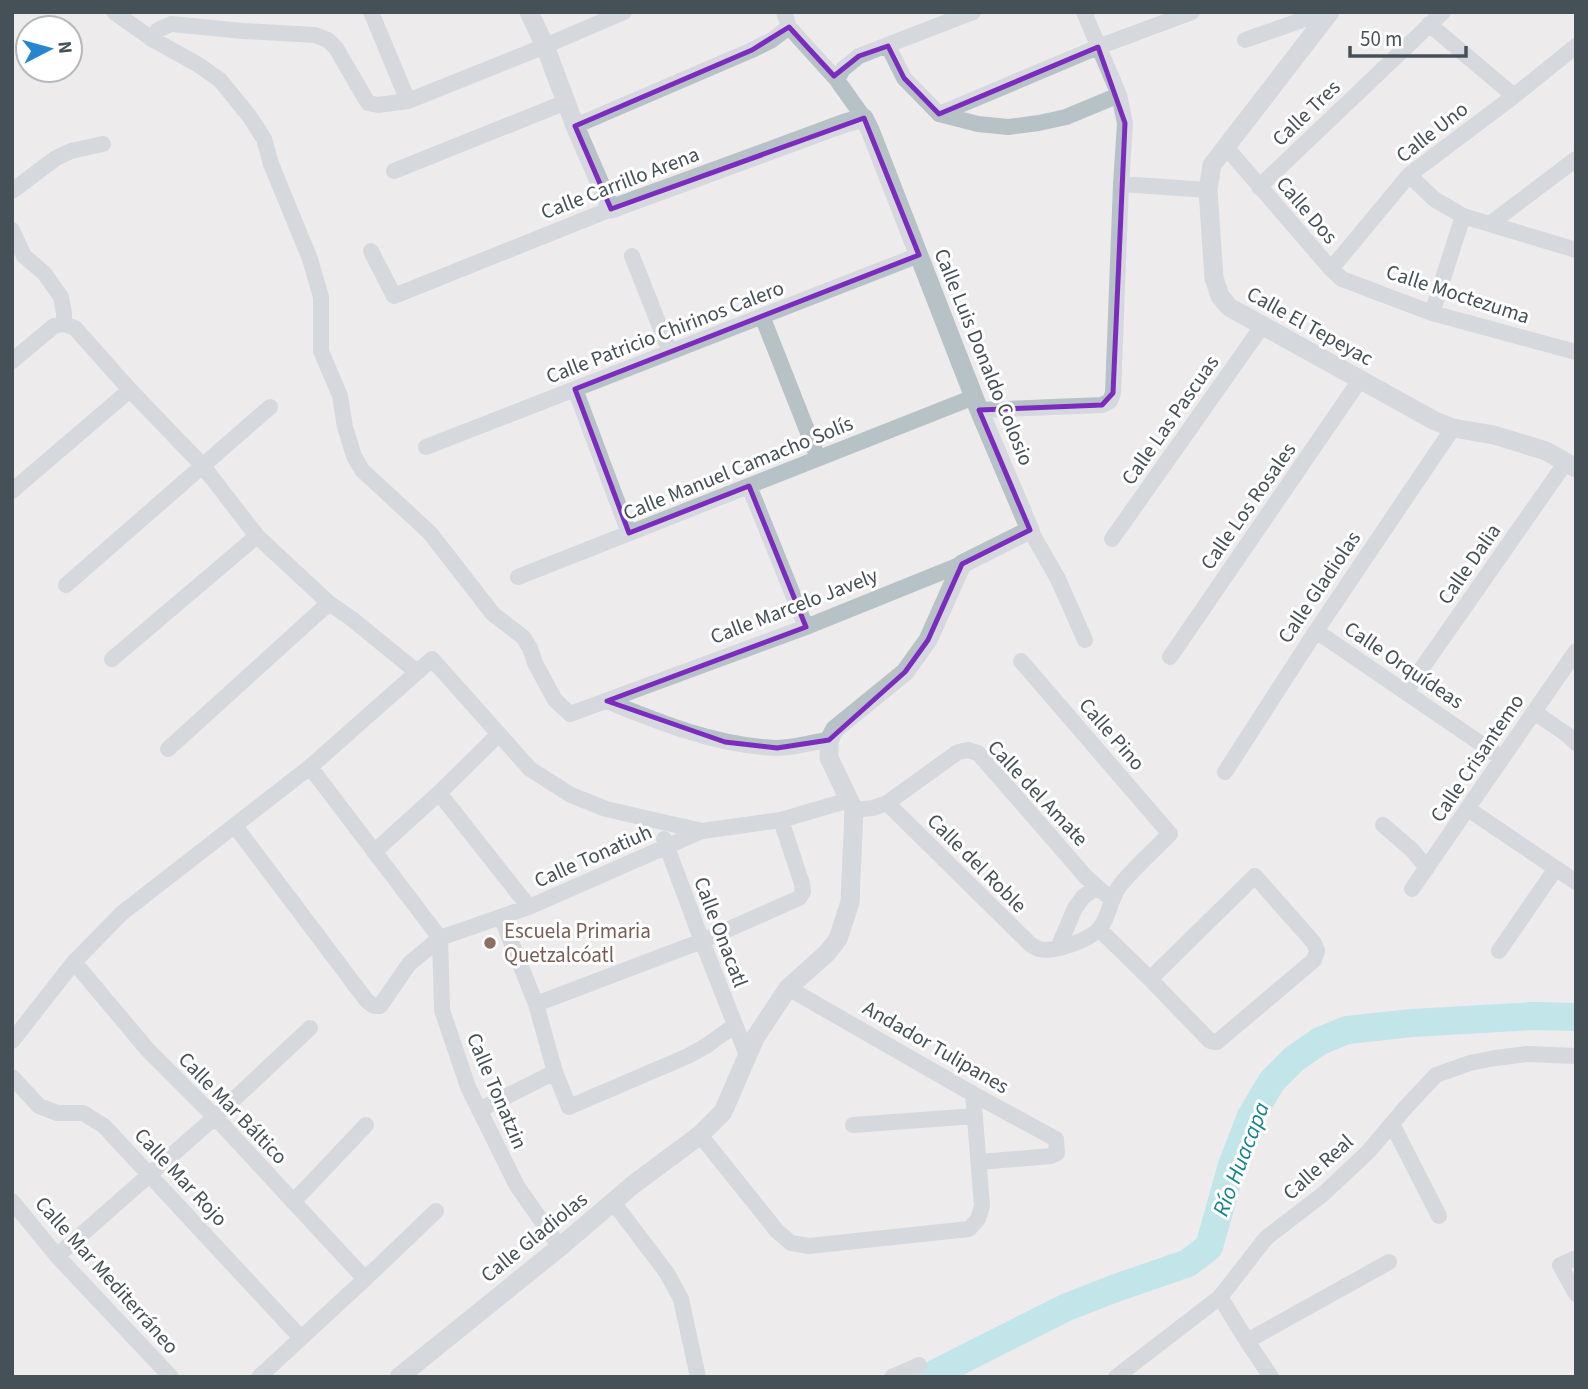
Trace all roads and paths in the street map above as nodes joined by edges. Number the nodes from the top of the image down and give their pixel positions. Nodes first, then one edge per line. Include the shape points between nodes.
1 (114, 12) edge
2 (371, 12) edge
3 (529, 12) edge
4 (974, 12) edge
5 (1084, 12) edge
6 (1192, 12) edge
7 (1325, 12) edge
8 (1330, 12) edge
9 (1443, 12) edge
10 (614, 14) edge
11 (787, 19) edge
12 (1429, 24) junction
13 (152, 38) junction
14 (1245, 40) dead end
15 (545, 46) junction
16 (888, 46) junction
17 (1576, 46) edge
18 (1098, 47) junction
19 (837, 80) junction
20 (1119, 95) junction
21 (1514, 96) junction
22 (408, 101) junction
23 (566, 102) junction
24 (939, 114) junction
25 (864, 118) junction
26 (575, 126) junction
27 (103, 144) dead end
28 (1226, 147) junction
29 (1576, 159) edge
30 (394, 171) dead end
31 (1409, 175) junction
32 (1121, 184) junction
33 (1259, 187) junction
34 (1208, 190) junction
35 (12, 191) edge
36 (611, 209) junction
37 (1463, 216) junction
38 (1490, 225) junction
39 (12, 230) edge
40 (1576, 250) edge
41 (372, 251) dead end
42 (632, 256) dead end
43 (919, 256) junction
44 (18, 259) edge
45 (1331, 269) junction
46 (1432, 313) junction
47 (762, 316) junction
48 (64, 324) junction
49 (1263, 325) junction
50 (670, 352) junction
51 (1576, 352) edge
52 (12, 361) edge
53 (1360, 380) junction
54 (575, 389) junction
55 (130, 390) junction
56 (976, 403) junction
57 (270, 407) dead end
58 (1453, 428) junction
59 (426, 447) dead end
60 (818, 458) junction
61 (202, 465) junction
62 (1571, 465) edge
63 (749, 486) junction
64 (12, 491) edge
65 (1030, 530) junction
66 (629, 533) junction
67 (257, 536) junction
68 (1112, 539) dead end
69 (962, 564) junction
70 (518, 578) dead end
71 (66, 585) dead end
72 (329, 603) junction
73 (806, 628) junction
74 (1316, 631) junction
75 (1086, 640) dead end
76 (1576, 651) edge
77 (1170, 657) dead end
78 (112, 659) dead end
79 (1021, 661) dead end
80 (417, 671) junction
81 (1406, 691) junction
82 (607, 701) junction
83 (1534, 712) junction
84 (499, 734) junction
85 (829, 740) junction
86 (1576, 743) edge
87 (168, 749) dead end
88 (1502, 758) junction
89 (310, 767) junction
90 (1225, 772) dead end
91 (439, 793) junction
92 (887, 803) junction
93 (851, 805) junction
94 (1468, 809) junction
95 (781, 820) junction
96 (660, 822) junction
97 (1383, 825) dead end
98 (234, 826) junction
99 (702, 831) junction
100 (666, 847) junction
101 (374, 852) junction
102 (1427, 868) junction
103 (1556, 868) junction
104 (1576, 882) edge
105 (1097, 887) junction
106 (1412, 889) dead end
107 (1111, 899) junction
108 (529, 907) junction
109 (501, 917) junction
110 (1099, 929) junction
111 (440, 938) junction
112 (702, 941) junction
113 (1058, 948) junction
114 (1499, 951) dead end
115 (74, 962) junction
116 (1150, 979) junction
117 (788, 988) junction
118 (536, 1004) junction
119 (734, 1025) junction
120 (310, 1028) dead end
121 (12, 1041) edge
122 (747, 1055) junction
123 (1576, 1056) edge
124 (555, 1072) junction
125 (12, 1077) edge
126 (973, 1094) junction
127 (479, 1110) junction
128 (975, 1116) junction
129 (215, 1117) junction
130 (1392, 1124) junction
131 (366, 1125) dead end
132 (853, 1125) dead end
133 (700, 1135) junction
134 (979, 1162) junction
135 (150, 1174) junction
136 (12, 1201) edge
137 (293, 1202) junction
138 (613, 1202) junction
139 (436, 1211) dead end
140 (1439, 1216) dead end
141 (560, 1247) junction
142 (57, 1256) junction
143 (1576, 1258) edge
144 (1389, 1262) dead end
145 (365, 1279) junction
146 (1576, 1294) edge
147 (1220, 1297) junction
148 (301, 1339) junction
149 (1247, 1341) junction
150 (919, 1364) dead end
151 (171, 1377) edge
152 (258, 1377) edge
153 (399, 1377) edge
154 (698, 1377) edge
155 (892, 1377) edge
156 (1116, 1377) edge
157 (1271, 1377) edge

1 - 13 street
2 - 22 street
3 - 15 street
4 - 16 street
5 - 18 street
6 - 18 street
7 - 14 street
8 - 28 street
9 - 12 street, Calle Tres
10 - 15 street
11 - 19 street
11 - 26 street via 772,40
12 - 21 street
12 - 33 street, Calle Tres
13 - 22 street via 171,24 315,36 336,48 368,103
13 - 82 street, Calle Marcelo Javely via 220,80 264,139 310,259 321,297 321,351 362,470 430,533 493,614 523,637 555,700 570,714
15 - 22 street
15 - 23 street
16 - 19 street via 859,56
16 - 24 street via 904,78
17 - 21 street, Calle Uno
18 - 20 street
18 - 24 street
19 - 25 street
20 - 24 street via 1066,117 1008,127
20 - 32 street via 1125,123
21 - 31 street, Calle Uno
23 - 26 street
23 - 30 street
25 - 36 street, Calle Carrillo Arena
25 - 43 street, Calle Luis Donaldo Colosio
26 - 36 street
27 - 35 street via 56,158
28 - 33 street, Calle Dos
28 - 34 street via 1212,165
29 - 38 street
31 - 37 street via 1434,199
31 - 45 street, Calle Uno
32 - 34 street
32 - 56 street, Calle Manuel Camacho Solís via 1110,401 1102,405
33 - 45 street, Calle Dos
34 - 49 street, Calle El Tepeyac via 1214,278 1220,296 1229,307
36 - 41 street, Calle Carrillo Arena via 394,296
37 - 38 street
37 - 46 street
38 - 40 street
39 - 44 street
42 - 50 street
43 - 47 street, Calle Patricio Chirinos Calero
43 - 56 street, Calle Luis Donaldo Colosio
44 - 48 street via 44,273 61,297
45 - 46 street, Calle Moctezuma via 1342,279
46 - 51 street, Calle Moctezuma
47 - 50 street, Calle Patricio Chirinos Calero
47 - 60 street
48 - 52 street via 54,326
48 - 55 street via 75,328
49 - 53 street, Calle El Tepeyac
49 - 68 street, Calle Las Pascuas
50 - 54 street, Calle Patricio Chirinos Calero
53 - 58 street, Calle El Tepeyac
53 - 77 street, Calle Los Rosales
54 - 59 street, Calle Patricio Chirinos Calero
54 - 66 street
55 - 61 street
55 - 64 street
56 - 60 street, Calle Manuel Camacho Solís
56 - 65 street, Calle Luis Donaldo Colosio
57 - 61 street
58 - 62 street, Calle El Tepeyac via 1546,451
58 - 74 street, Calle Gladiolas
60 - 63 street, Calle Manuel Camacho Solís
61 - 67 street
61 - 71 street
62 - 81 street, Calle Dalia
63 - 66 street, Calle Manuel Camacho Solís
63 - 73 street
65 - 69 street, Calle Marcelo Javely
65 - 75 street, Calle Luis Donaldo Colosio
66 - 70 street, Calle Manuel Camacho Solís
67 - 72 street
67 - 78 street
69 - 73 street, Calle Marcelo Javely
69 - 85 street via 928,640 905,672 835,729
72 - 80 street
72 - 87 street
73 - 82 street, Calle Marcelo Javely
74 - 81 street, Calle Orquídeas
74 - 90 street, Calle Gladiolas
76 - 83 street, Calle Crisantemo
79 - 107 street, Calle Pino via 1170,834
80 - 84 street via 432,659
80 - 89 street
81 - 88 street, Calle Orquídeas
82 - 85 street via 725,743 777,748
83 - 86 street
83 - 88 street, Calle Crisantemo
84 - 91 street
84 - 96 street via 530,769 570,795
85 - 93 street via 829,758
88 - 94 street, Calle Crisantemo
89 - 98 street
89 - 101 street
91 - 101 street
91 - 108 street
92 - 93 street, Calle del Amate via 873,808
92 - 105 street, Calle del Amate via 958,752 978,753
92 - 113 street, Calle del Roble via 1030,944 1041,950
93 - 95 street, Calle del Amate
93 - 117 street, Calle Gladiolas via 850,902 838,939
94 - 102 street, Calle Crisantemo
94 - 103 street
95 - 99 street, Calle del Amate
95 - 112 street via 803,892 799,898
96 - 99 street
96 - 100 street, Calle Onacatl
97 - 102 street
98 - 111 street via 374,1006 380,1006 409,964
98 - 115 street via 122,913
99 - 100 street, Calle Tonatiuh
100 - 108 street, Calle Tonatiuh
100 - 112 street, Calle Onacatl
101 - 111 street
102 - 106 street, Calle Crisantemo
103 - 104 street
103 - 114 street
105 - 107 street, Calle del Amate
105 - 113 street via 1075,908
107 - 110 street
108 - 109 street, Calle Tonatiuh
109 - 111 street, Calle Tonatiuh
109 - 118 street
110 - 113 street
110 - 116 street
111 - 127 street, Calle Tonatzin via 442,1010
112 - 118 street
112 - 119 street, Calle Onacatl
115 - 121 street
115 - 129 street, Calle Mar Báltico via 147,1049
116 - 116 street via 1210,1041 1217,1042 1314,960 1317,951 1255,876
117 - 122 street, Calle Gladiolas
117 - 126 street, Andador Tulipanes
118 - 124 street
119 - 122 street, Calle Onacatl
119 - 124 street via 688,1056 569,1107
120 - 129 street
122 - 133 street, Calle Gladiolas via 723,1112
123 - 130 street, Calle Real via 1494,1058 1436,1074
124 - 127 street
125 - 135 street, Calle Mar Rojo via 39,1106 57,1113 83,1113 104,1126
126 - 128 street
126 - 134 street, Andador Tulipanes via 1052,1136 1058,1146 1051,1156
127 - 141 street, Calle Tonatzin via 517,1186
128 - 132 street
128 - 134 street
129 - 135 street
129 - 137 street, Calle Mar Báltico
130 - 140 street
130 - 147 street, Calle Real via 1322,1195 1266,1238
131 - 137 street
133 - 134 street via 777,1231 791,1243 809,1246 969,1229 982,1206
133 - 138 street, Calle Gladiolas
135 - 142 street
135 - 148 street, Calle Mar Rojo
136 - 142 street, Calle Mar Mediterráneo
137 - 145 street, Calle Mar Báltico
138 - 141 street, Calle Gladiolas
138 - 154 street via 681,1299
139 - 145 street
141 - 153 street, Calle Gladiolas
142 - 151 street, Calle Mar Mediterráneo
143 - 146 street via 1560,1265
144 - 149 street
145 - 148 street
147 - 149 street
147 - 156 street, Calle Real
148 - 152 street
149 - 157 street
150 - 155 street

